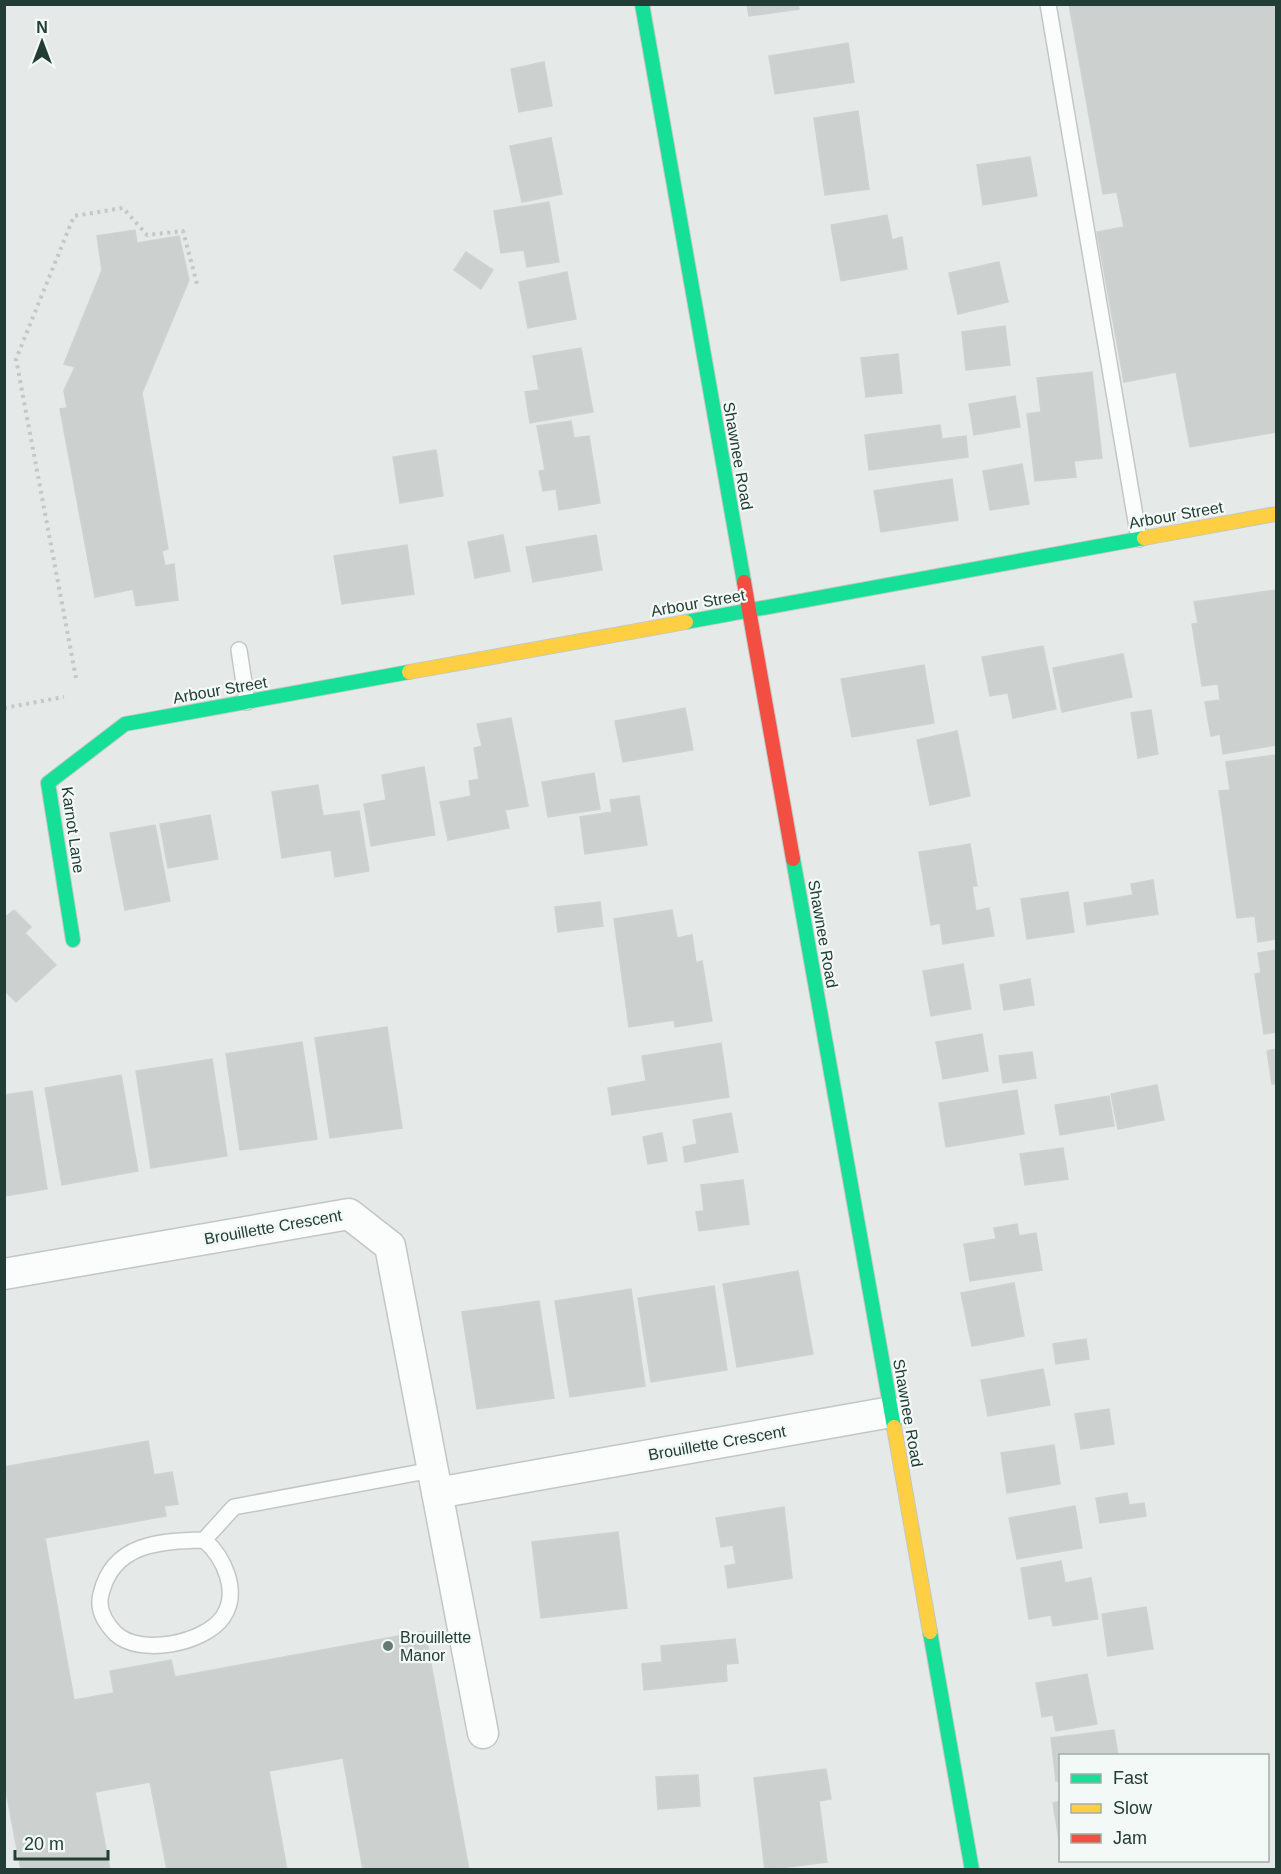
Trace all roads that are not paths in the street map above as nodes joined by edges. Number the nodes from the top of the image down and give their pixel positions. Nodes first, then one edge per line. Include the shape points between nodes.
1 (642, 4) edge
2 (1048, 4) edge
3 (1276, 514) edge
4 (1138, 539) junction
5 (749, 610) junction
6 (239, 650) dead end
7 (247, 702) junction
8 (125, 724) joint
9 (73, 940) dead end
10 (4, 1274) edge
11 (891, 1412) junction
12 (434, 1482) junction
13 (204, 1540) junction
14 (483, 1733) dead end
15 (972, 1869) edge

1 - 5 street, Shawnee Road
2 - 4 lane
3 - 4 street, Arbour Street
4 - 5 street, Arbour Street
5 - 7 street, Arbour Street
5 - 11 street, Shawnee Road
6 - 7 lane
7 - 8 street, Arbour Street
8 - 9 street, Karnot Lane via 48,783
10 - 12 street, Brouillette Crescent via 350,1214 390,1246
11 - 12 street, Brouillette Crescent
11 - 15 street, Shawnee Road
12 - 13 lane via 234,1508
12 - 14 street, Brouillette Crescent
13 - 13 lane via 158,1543 117,1561 105,1578 100,1600 105,1623 123,1640 144,1645 174,1644 204,1634 223,1617 230,1595 226,1570 216,1551

